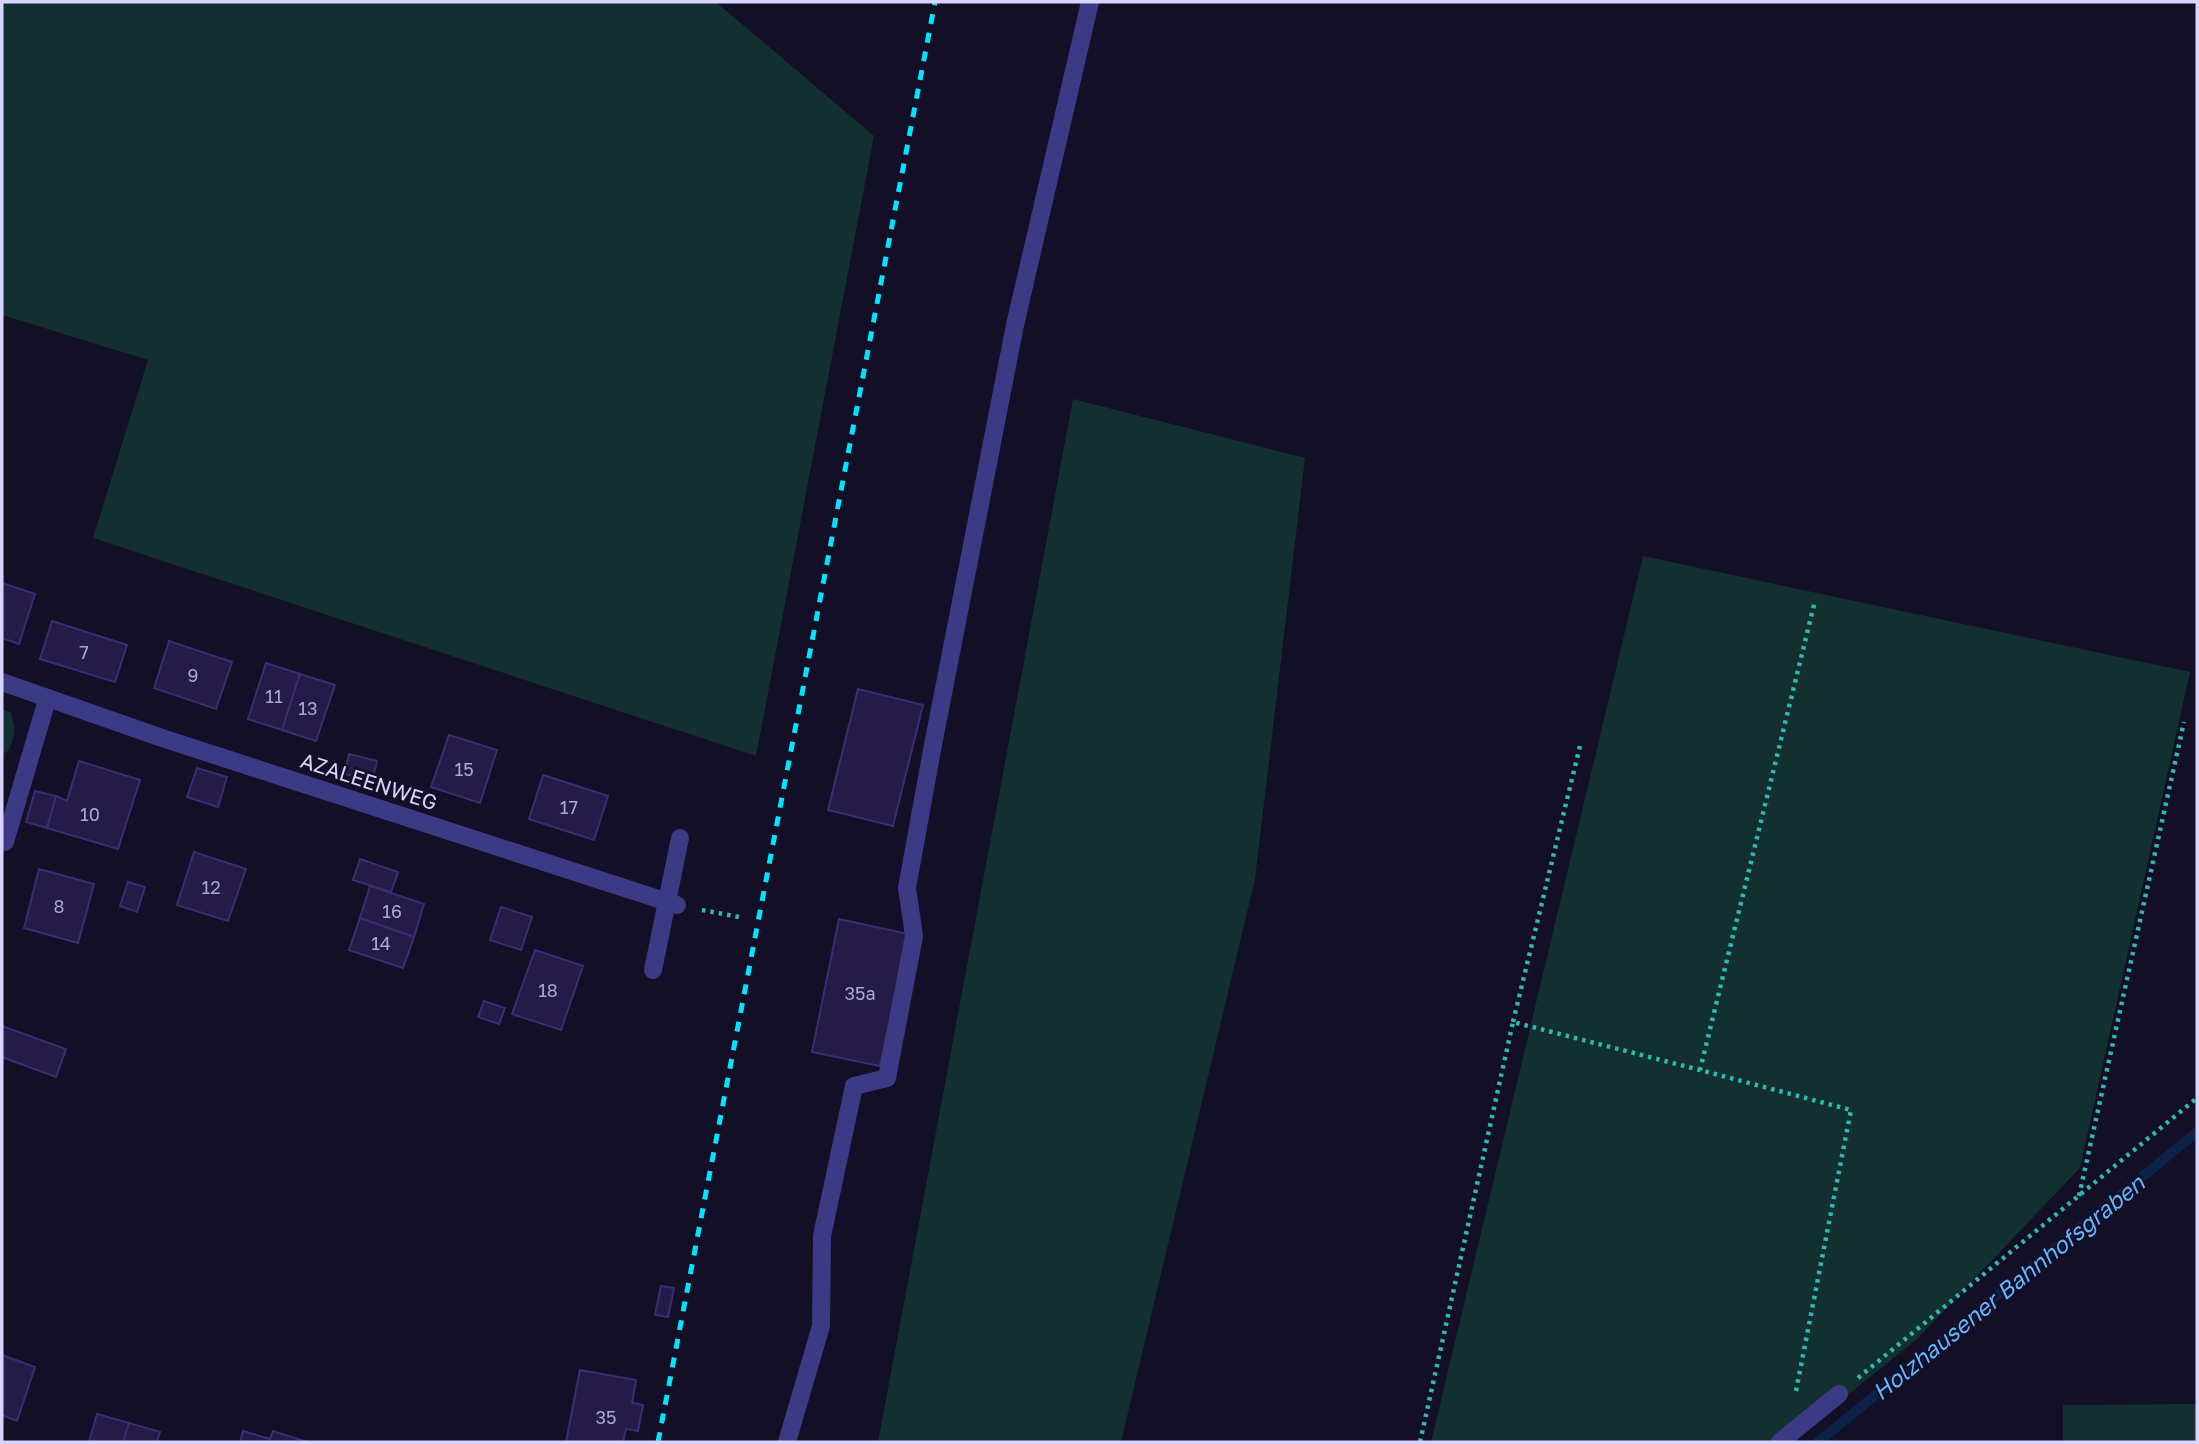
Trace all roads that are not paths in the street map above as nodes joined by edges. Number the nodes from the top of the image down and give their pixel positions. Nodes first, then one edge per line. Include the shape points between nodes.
1 (1090, 2) edge
2 (2, 682) edge
3 (47, 699) junction
4 (680, 838) dead end
5 (2, 841) edge
6 (671, 903) junction
7 (653, 970) dead end
8 (1839, 1394) road end
9 (1784, 1439) edge
10 (787, 1442) edge

1 - 10 street via 1015,325 906,888 914,936 887,1078 854,1086 822,1236 821,1326
2 - 3 street, AZALEENWEG
3 - 5 street
3 - 6 street, AZALEENWEG
4 - 6 street
6 - 7 street
8 - 9 street

